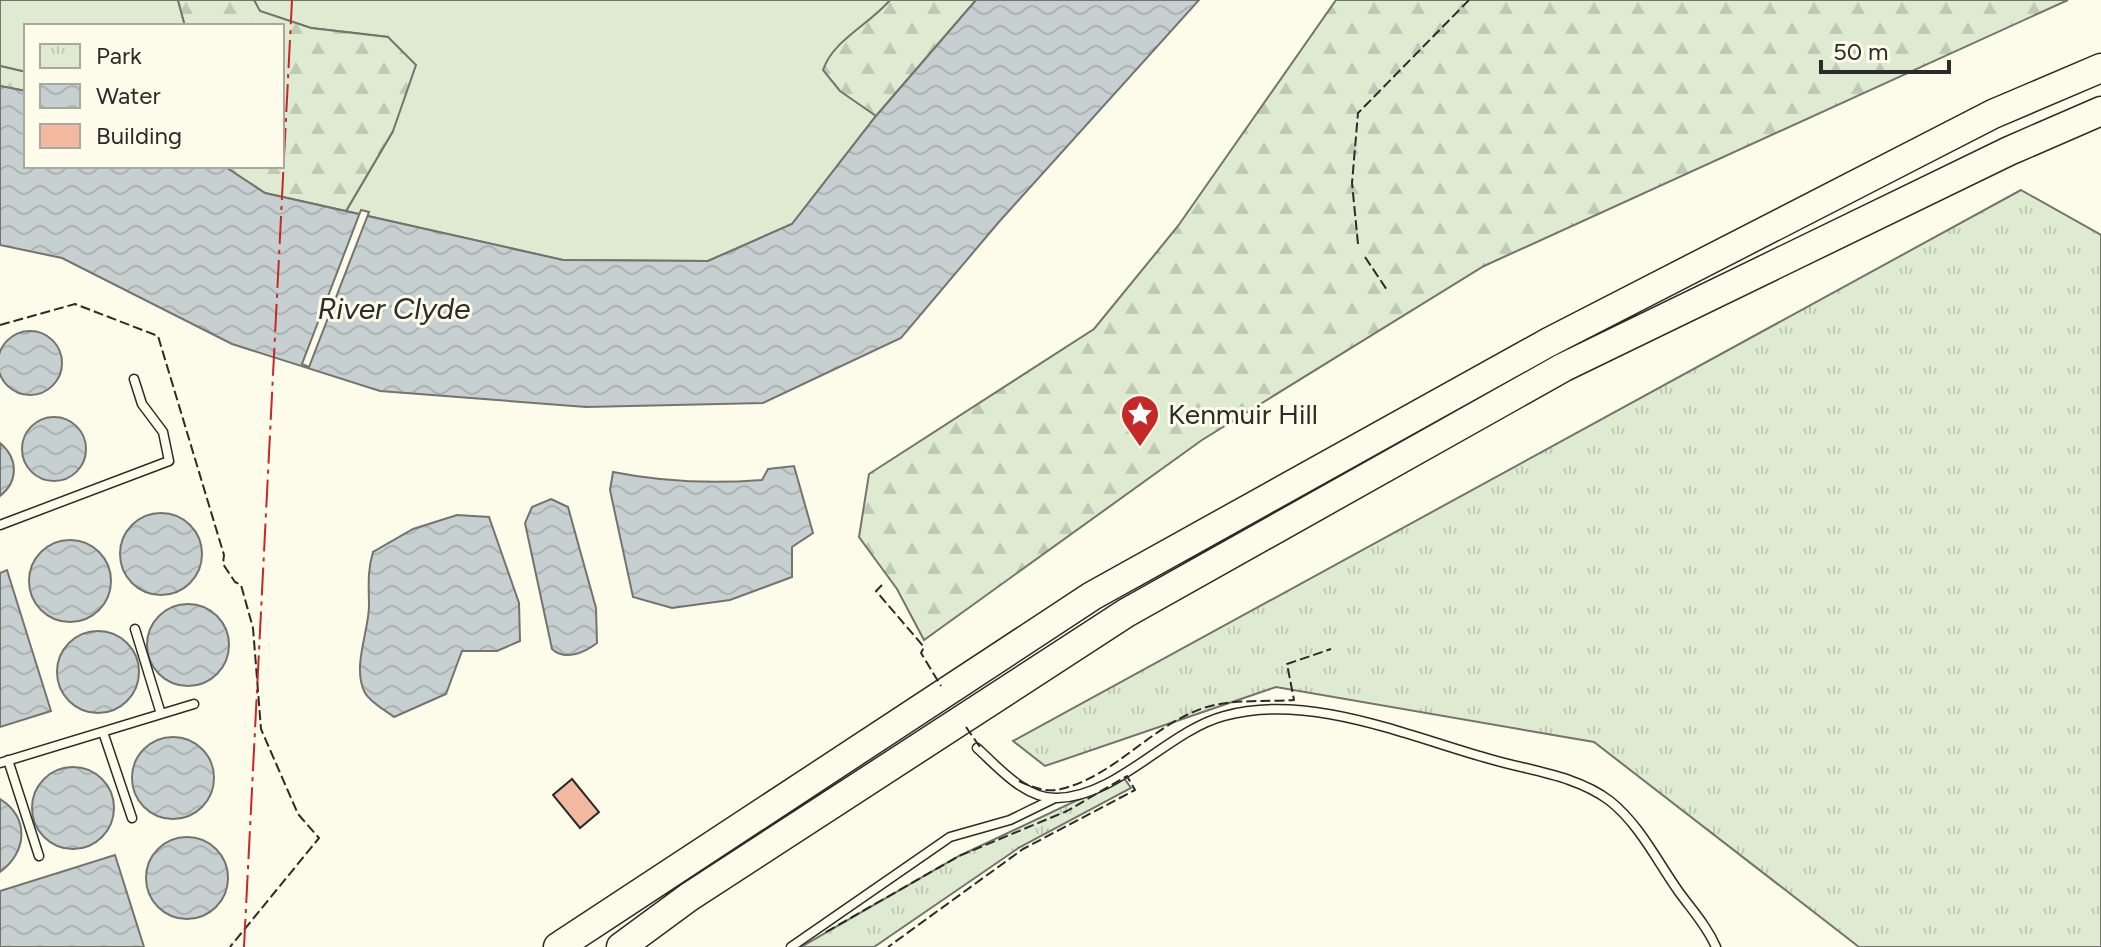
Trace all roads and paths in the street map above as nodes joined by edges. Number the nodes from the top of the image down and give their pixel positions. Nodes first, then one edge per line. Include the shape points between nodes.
1 (2101, 68) edge
2 (2101, 111) edge
3 (134, 379) dead end
4 (0, 525) edge
5 (135, 629) dead end
6 (194, 704) dead end
7 (161, 714) junction
8 (103, 732) junction
9 (977, 748) dead end
10 (4, 761) edge
11 (1053, 799) junction
12 (132, 818) dead end
13 (39, 856) dead end
14 (558, 947) edge
15 (621, 947) edge
16 (791, 947) edge
17 (1716, 947) edge

1 - 14 highway via 1993,114 1549,342 1092,596
2 - 15 highway via 1564,367 1139,606 689,897
3 - 4 lane via 142,404 163,432 169,461
5 - 7 lane
6 - 7 lane
7 - 8 lane
8 - 10 lane
8 - 12 lane
9 - 11 lane via 1033,794
10 - 13 lane
11 - 16 lane via 1010,820 950,837
11 - 17 lane via 1087,791 1225,715 1313,713 1390,727 1564,777 1608,799 1629,818

